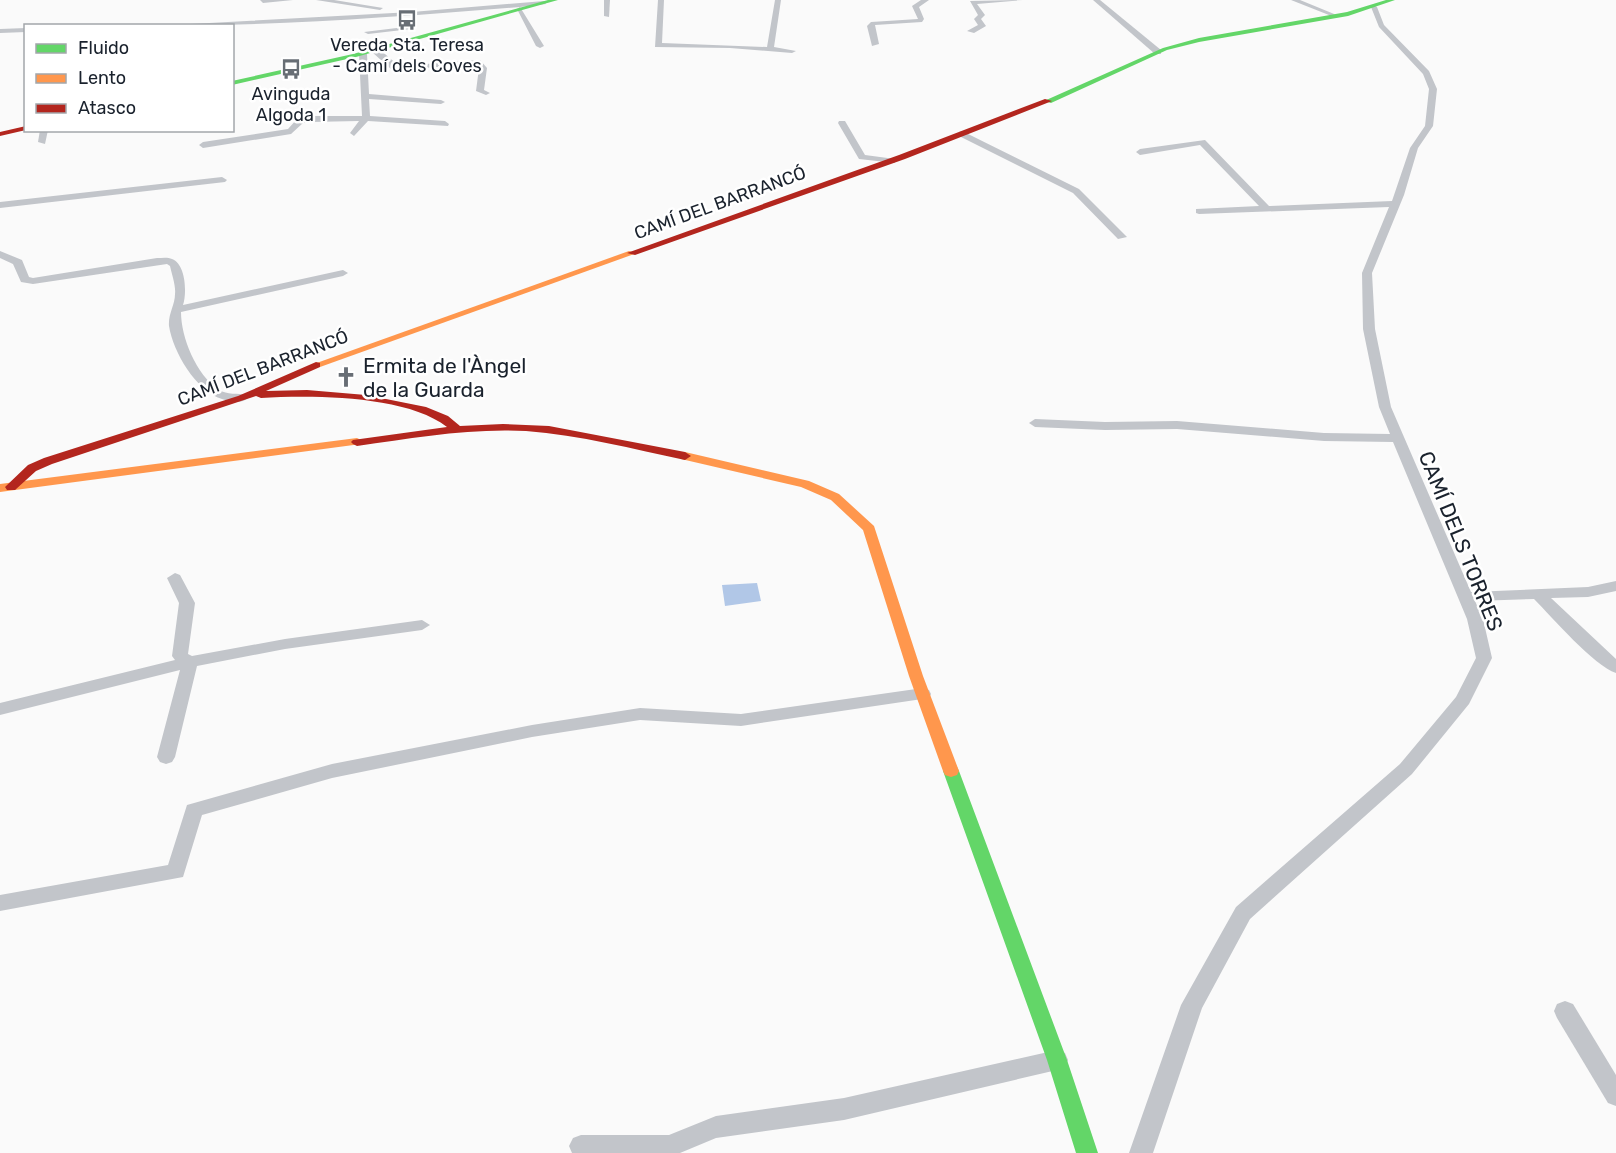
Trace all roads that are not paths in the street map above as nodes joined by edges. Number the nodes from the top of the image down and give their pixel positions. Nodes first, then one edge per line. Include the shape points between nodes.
1 (290, 0) edge
2 (320, 0) edge
3 (607, 0) edge
4 (661, 0) edge
5 (778, 0) edge
6 (926, 0) edge
7 (991, 0) edge
8 (1020, 0) edge
9 (1095, 0) edge
10 (1294, 0) edge
11 (1392, 0) edge
12 (262, 1) edge
13 (549, 1) edge
14 (971, 1) edge
15 (447, 2) dead end
16 (1374, 7) junction
17 (520, 9) junction
18 (413, 10) junction
19 (607, 16) dead end
20 (1336, 16) junction
21 (188, 24) edge
22 (24, 30) edge
23 (0, 31) edge
24 (368, 32) dead end
25 (416, 32) junction
26 (971, 32) dead end
27 (875, 44) dead end
28 (540, 46) dead end
29 (770, 49) junction
30 (792, 51) dead end
31 (369, 52) junction
32 (1158, 52) junction
33 (234, 83) edge
34 (486, 93) dead end
35 (366, 96) junction
36 (441, 102) dead end
37 (366, 118) junction
38 (842, 123) dead end
39 (445, 124) dead end
40 (24, 128) edge
41 (44, 132) edge
42 (0, 134) edge
43 (354, 134) dead end
44 (962, 134) junction
45 (42, 142) dead end
46 (203, 145) dead end
47 (1140, 152) dead end
48 (892, 161) junction
49 (222, 180) dead end
50 (1395, 204) junction
51 (0, 205) edge
52 (1266, 208) junction
53 (1199, 211) dead end
54 (1122, 237) dead end
55 (0, 254) edge
56 (343, 273) dead end
57 (175, 310) junction
58 (242, 398) junction
59 (423, 410) junction
60 (1035, 423) dead end
61 (455, 425) junction
62 (430, 430) junction
63 (542, 435) junction
64 (1397, 438) junction
65 (603, 441) junction
66 (391, 443) junction
67 (60, 461) junction
68 (167, 472) junction
69 (31, 480) junction
70 (65, 480) junction
71 (3, 490) edge
72 (175, 578) dead end
73 (1616, 586) edge
74 (1538, 594) junction
75 (1465, 597) junction
76 (422, 625) dead end
77 (190, 662) junction
78 (1616, 667) edge
79 (923, 694) junction
80 (0, 709) edge
81 (166, 757) dead end
82 (0, 903) edge
83 (1565, 1011) dead end
84 (1057, 1060) junction
85 (1616, 1095) edge
86 (581, 1146) dead end
87 (1087, 1153) edge
88 (1142, 1153) edge

1 - 12 street
2 - 18 street
3 - 19 street
4 - 29 street via 658,45
5 - 29 street
6 - 27 street via 915,6 920,21 873,23
7 - 8 street
7 - 14 street
9 - 32 street
10 - 20 street
11 - 16 street, CAMÍ DEL BARRANCÓ
13 - 17 street
13 - 18 street
14 - 26 street via 982,15 977,19 982,27
15 - 18 street
16 - 20 street, CAMÍ DEL BARRANCÓ
16 - 50 street, CAMÍ DELS TORRES via 1381,26 1426,73 1433,89 1429,126 1414,148
17 - 25 street
17 - 28 street
18 - 21 street
18 - 25 street
20 - 32 street, CAMÍ DEL BARRANCÓ via 1198,40
22 - 23 street
24 - 25 street
25 - 31 street
29 - 30 street
31 - 33 street
31 - 34 street via 394,68 477,62 483,68 480,91
31 - 35 street
32 - 44 street, CAMÍ DEL BARRANCÓ
35 - 36 street
35 - 37 street
37 - 39 street
37 - 43 street
37 - 46 street via 304,120 291,130
38 - 48 street via 862,157
40 - 42 street
41 - 45 street
44 - 48 street, CAMÍ DEL BARRANCÓ
44 - 54 street via 1076,191
47 - 52 street via 1202,142
48 - 58 street, CAMÍ DEL BARRANCÓ via 305,369
49 - 51 street
50 - 52 street
50 - 64 street, CAMÍ DELS TORRES via 1367,273 1369,329 1384,407
52 - 53 street
55 - 57 street via 18,262 25,280 33,281 169,261 175,265 179,286
56 - 57 street
57 - 58 street via 175,327 189,364 214,392
58 - 59 street via 303,391
58 - 67 street, CAMÍ DEL BARRANCÓ
59 - 61 street
59 - 62 street via 429,417
60 - 64 street via 1177,425 1324,437
61 - 62 street
61 - 65 street via 542,429
62 - 63 street via 524,431
62 - 66 street
62 - 70 street
63 - 65 street
63 - 66 street via 484,434
64 - 75 street, CAMÍ DELS TORRES
65 - 79 street via 805,484 835,497 869,529
66 - 68 street
67 - 69 street, CAMÍ DEL BARRANCÓ via 33,468
67 - 70 street via 55,470
68 - 69 street via 41,486
68 - 71 street
69 - 70 street
69 - 71 street, CAMÍ DEL BARRANCÓ
72 - 77 street via 187,603 180,656
73 - 74 street via 1588,592
74 - 75 street
74 - 78 street
75 - 88 street, CAMÍ DELS TORRES via 1485,658 1463,700 1406,769 1243,913 1192,1005
76 - 77 street
77 - 80 street
77 - 81 street
79 - 82 street via 741,720 640,714 332,771 194,810 176,871
79 - 84 street
83 - 85 street
84 - 86 street via 843,1109 716,1127 669,1146
84 - 87 street

